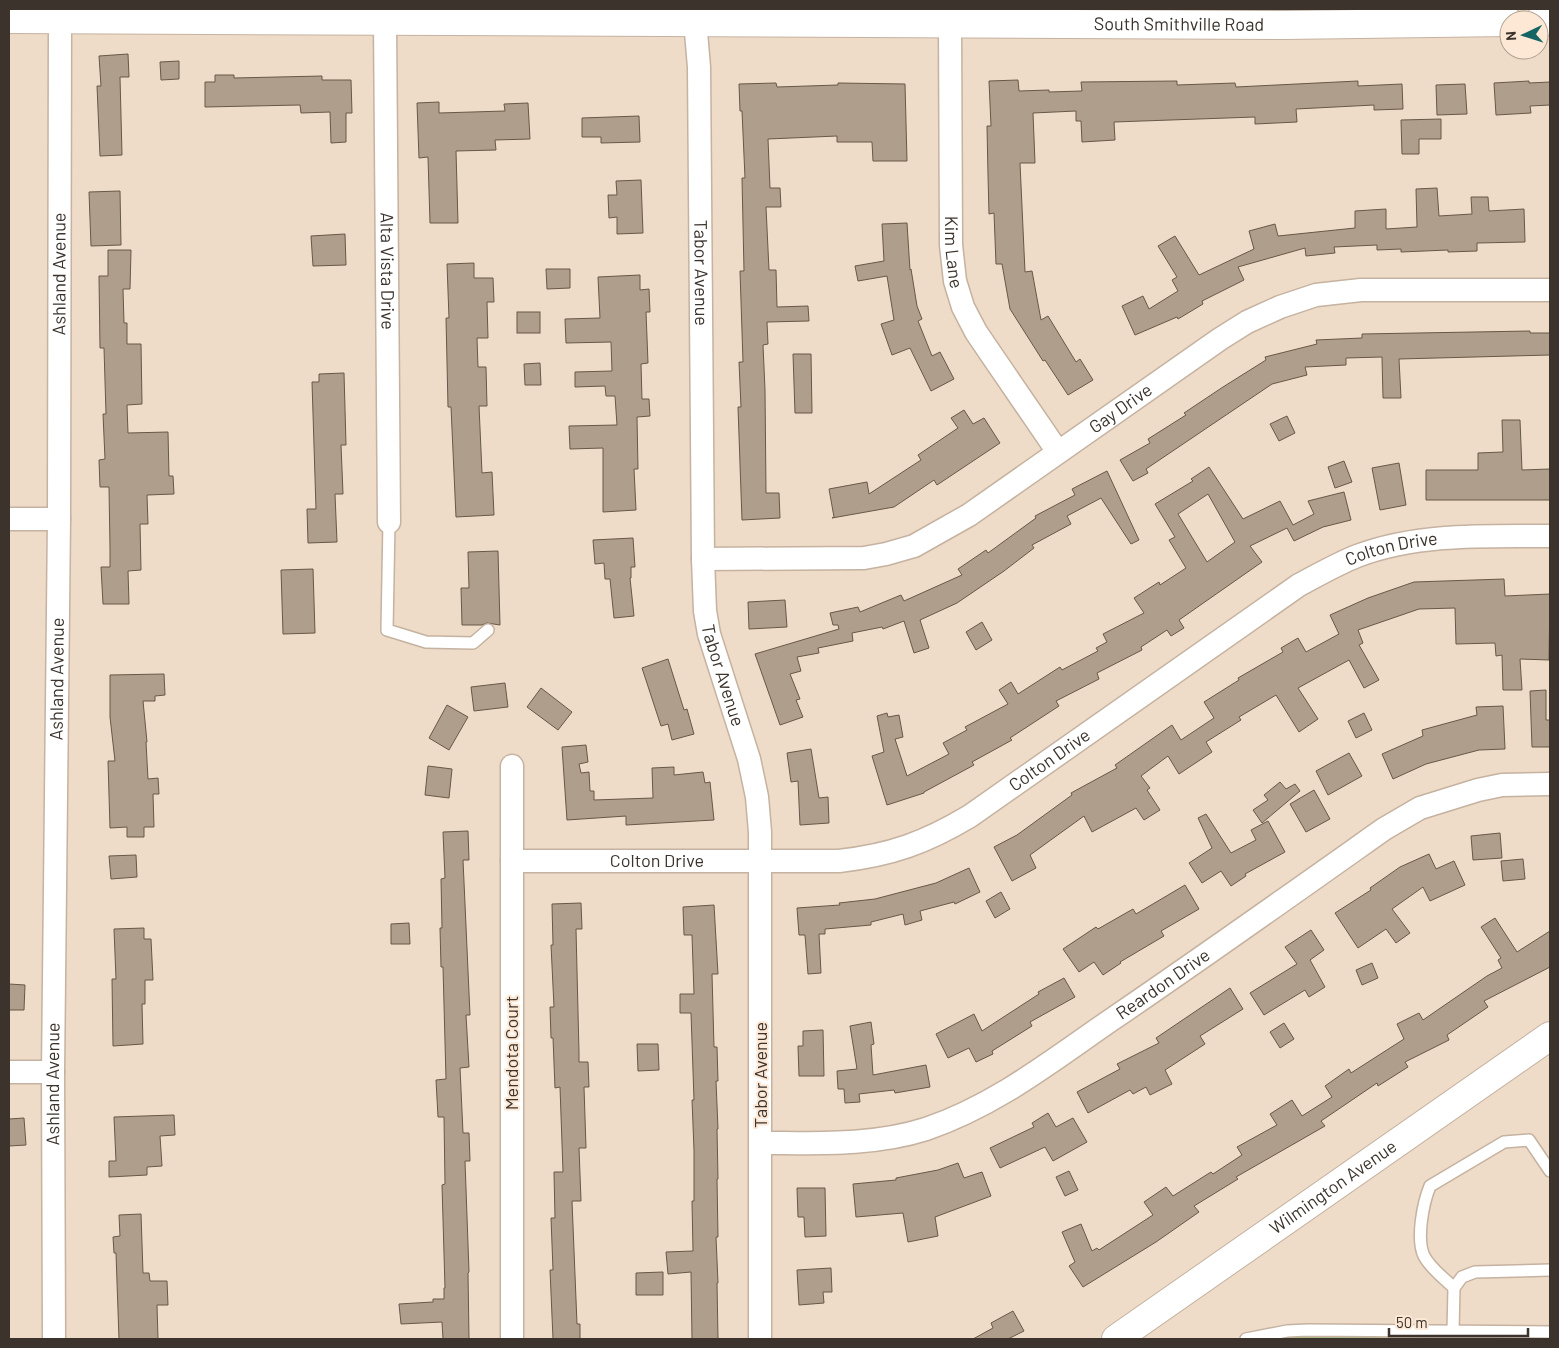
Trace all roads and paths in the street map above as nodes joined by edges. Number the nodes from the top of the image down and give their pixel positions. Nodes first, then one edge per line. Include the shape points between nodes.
1 (133, 14) edge
2 (272, 14) edge
3 (347, 15) edge
4 (426, 15) edge
5 (474, 15) edge
6 (694, 15) edge
7 (51, 16) edge
8 (1284, 17) edge
9 (9, 19) edge
10 (385, 21) junction
11 (1499, 22) edge
12 (950, 23) junction
13 (1550, 290) edge
14 (1058, 452) junction
15 (9, 519) edge
16 (59, 519) junction
17 (389, 522) joint
18 (1550, 536) edge
19 (703, 559) junction
20 (488, 630) dead end
21 (512, 766) dead end
22 (1550, 784) edge
23 (512, 861) junction
24 (760, 862) junction
25 (1550, 1036) edge
26 (9, 1072) edge
27 (53, 1072) junction
28 (761, 1143) junction
29 (1550, 1171) edge
30 (1550, 1270) edge
31 (1454, 1288) junction
32 (1453, 1331) junction
33 (1550, 1332) edge
34 (54, 1339) edge
35 (512, 1339) edge
36 (760, 1339) edge
37 (1116, 1339) edge
38 (1246, 1339) edge

1 - 2 main road, South Smithville Road
1 - 7 main road, South Smithville Road
2 - 3 main road, South Smithville Road
3 - 10 main road, South Smithville Road
4 - 5 main road, South Smithville Road
4 - 10 main road, South Smithville Road
5 - 6 main road, South Smithville Road
6 - 12 main road, South Smithville Road
6 - 19 street, Tabor Avenue via 699,67
7 - 9 main road, South Smithville Road
7 - 16 street, Ashland Avenue
8 - 11 main road, South Smithville Road
8 - 12 main road, South Smithville Road
10 - 17 street, Alta Vista Drive
12 - 14 street, Kim Lane via 951,245 955,281 963,307 976,332
13 - 14 street, Gay Drive via 1361,290 1316,295 1247,322 1226,334
14 - 19 street, Gay Drive via 969,515 914,546 864,558
15 - 16 street
16 - 27 street, Ashland Avenue
17 - 20 lane via 388,630 426,642 473,642
18 - 24 street, Colton Drive via 1454,537 1389,547 1358,556 1299,586 949,829 895,852 869,858 839,862
19 - 24 street, Tabor Avenue via 709,634 749,759 757,797
21 - 23 street, Mendota Court
22 - 28 street, Reardon Drive via 1502,785 1420,808 1384,829 1042,1069 976,1109 924,1129 892,1137 827,1144
23 - 24 street, Colton Drive
23 - 35 street, Mendota Court
24 - 28 street, Tabor Avenue
25 - 37 main road, Wilmington Avenue
26 - 27 street
27 - 34 street, Ashland Avenue
28 - 36 street, Tabor Avenue
29 - 31 lane via 1529,1140 1504,1142 1430,1186 1425,1199 1421,1244 1431,1266
30 - 31 lane via 1475,1272 1462,1277
31 - 32 lane
32 - 33 lane
32 - 38 lane via 1308,1330

